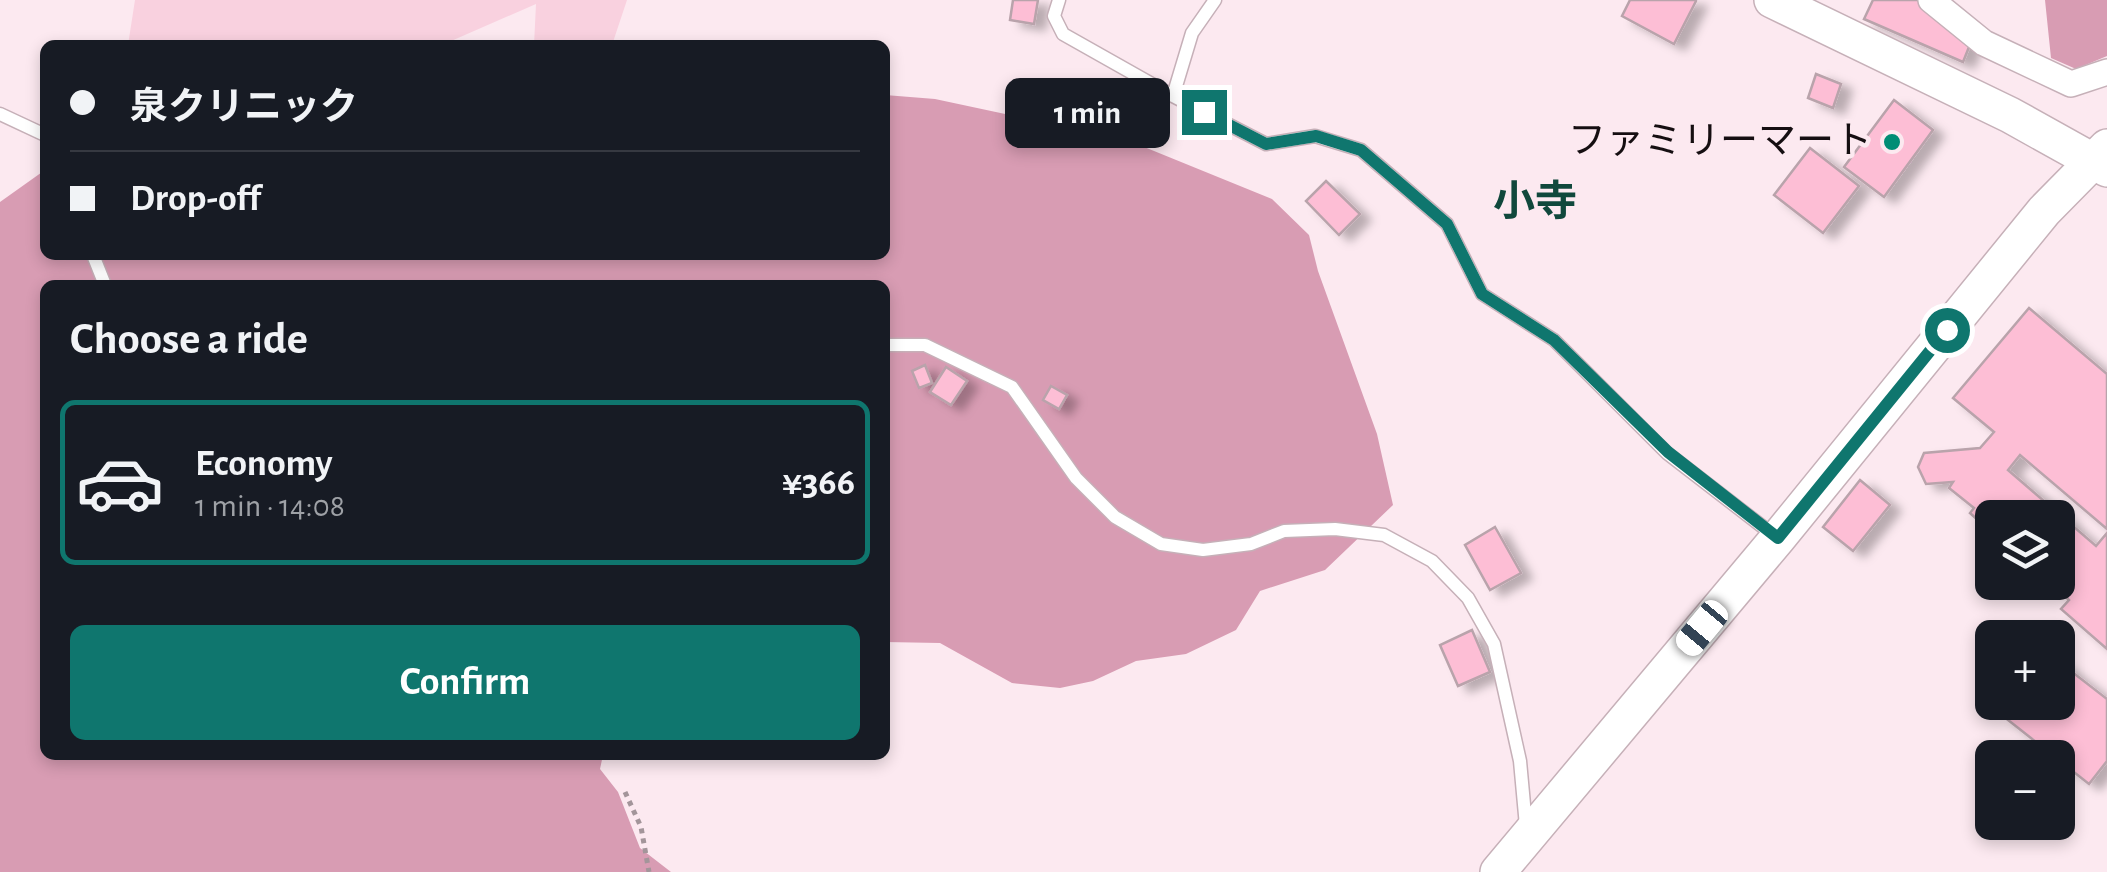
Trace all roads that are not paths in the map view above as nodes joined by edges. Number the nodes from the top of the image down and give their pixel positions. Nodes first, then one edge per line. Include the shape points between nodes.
1 (1058, 0) edge
2 (1216, 0) edge
3 (1772, 0) edge
4 (1931, 0) edge
5 (2107, 72) edge
6 (1173, 96) junction
7 (0, 114) edge
8 (40, 133) edge
9 (2102, 159) edge
10 (890, 344) edge
11 (1778, 538) junction
12 (1528, 837) junction
13 (1498, 872) edge

1 - 6 lane via 1054,16 1063,34
2 - 6 lane via 1192,33
3 - 9 street
4 - 5 street via 1984,43 2071,84
6 - 11 lane via 1266,144 1316,136 1361,150 1447,224 1482,294 1554,340 1668,452
7 - 8 lane
9 - 11 street via 2044,210
10 - 12 lane via 925,346 1012,387 1076,478 1115,518 1161,544 1203,550 1334,528 1384,535 1432,561 1468,598 1494,644 1520,761
11 - 12 street
12 - 13 street

